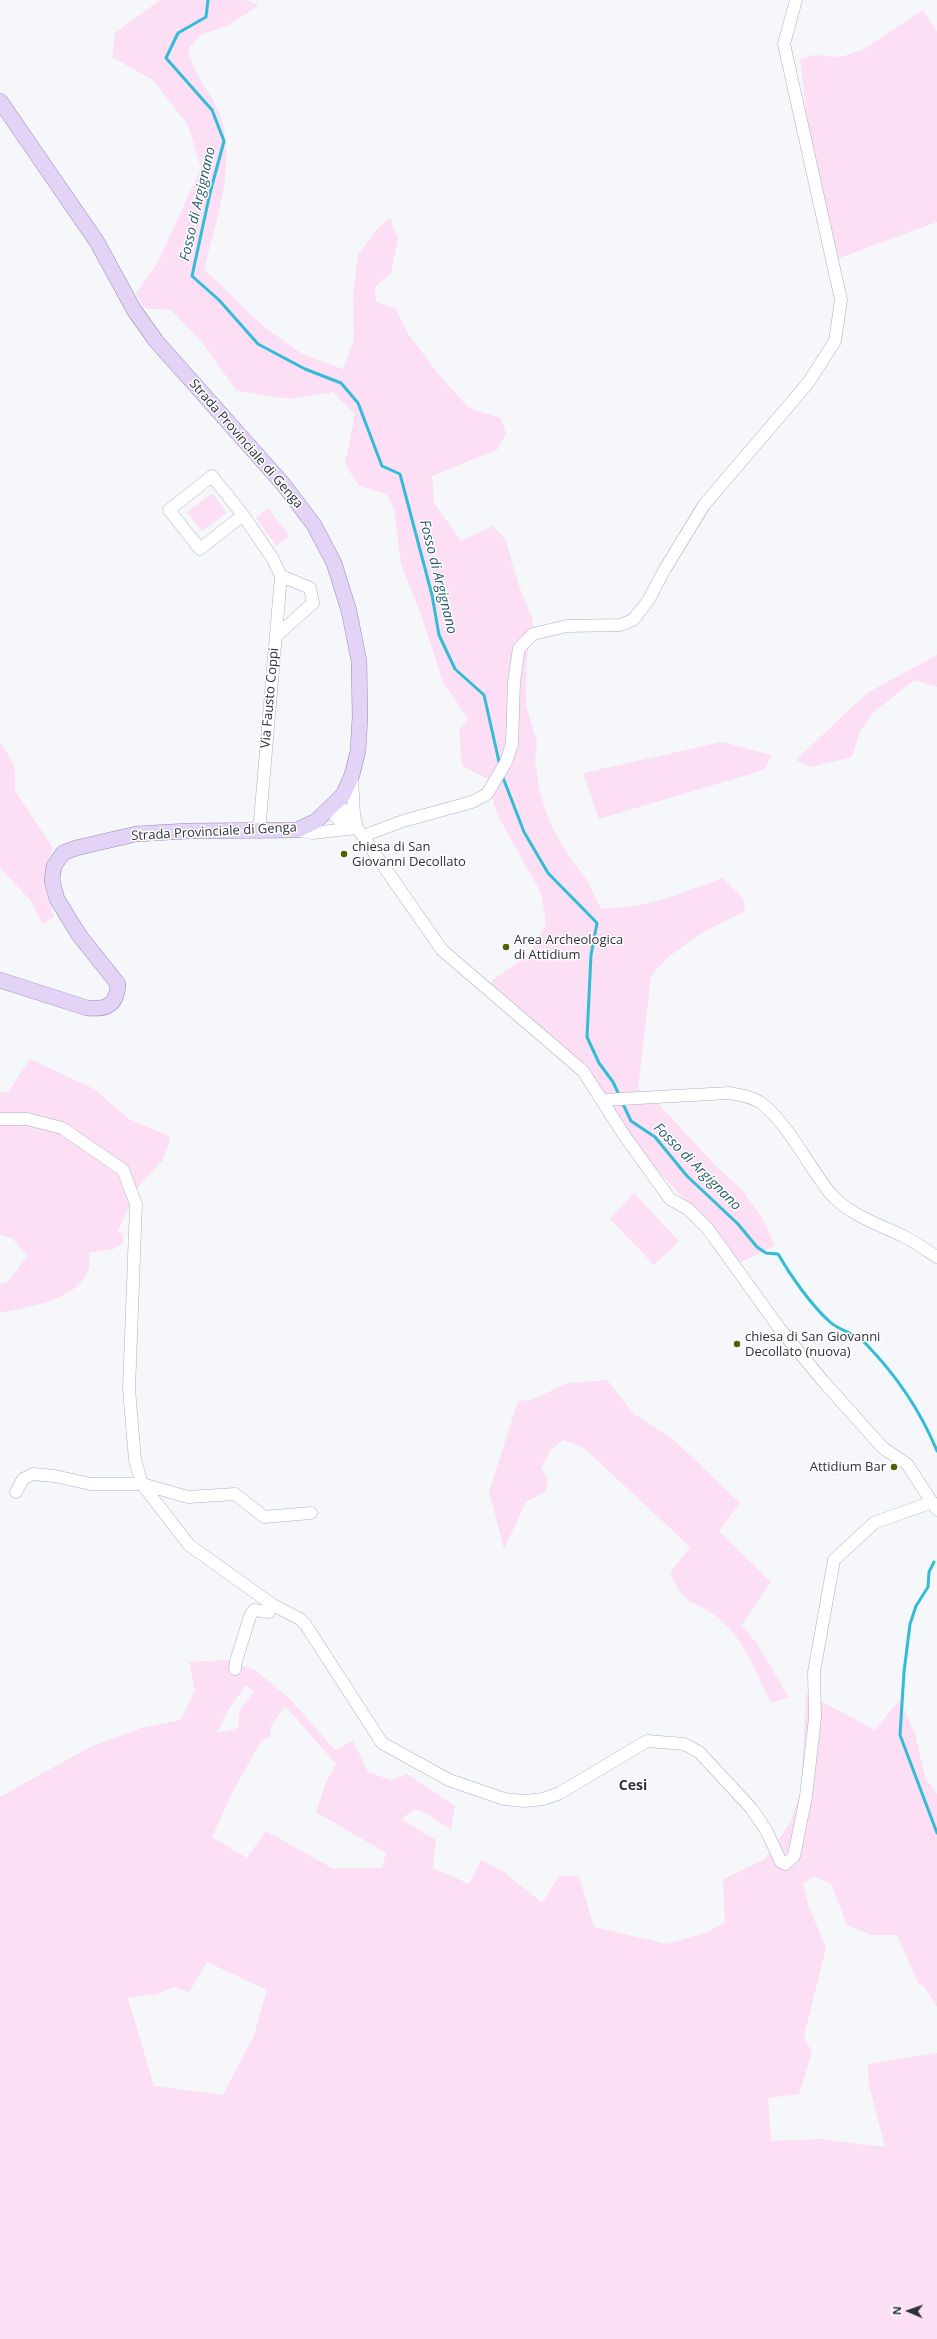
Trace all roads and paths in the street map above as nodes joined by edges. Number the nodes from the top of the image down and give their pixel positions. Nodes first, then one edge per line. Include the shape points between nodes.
1 (796, 0) edge
2 (0, 101) edge
3 (243, 515) junction
4 (281, 576) junction
5 (276, 636) junction
6 (352, 775) junction
7 (332, 807) junction
8 (355, 828) junction
9 (297, 830) junction
10 (259, 832) junction
11 (0, 980) edge
12 (605, 1100) junction
13 (0, 1119) edge
14 (937, 1258) edge
15 (142, 1484) junction
16 (16, 1492) dead end
17 (934, 1506) edge
18 (311, 1512) dead end
19 (273, 1605) junction
20 (235, 1669) dead end

1 - 8 street via 784,44 841,300 835,341 808,383 704,506 648,601 633,620 620,624 566,626 533,634 519,648 514,682 512,744 506,762 487,794 472,802 403,821
2 - 6 main road, Strada Provinciale di Genga via 97,242 134,310 156,341 283,484 314,525 334,563 349,611 359,661 358,751
3 - 3 street via 212,476 169,510 200,550
3 - 4 street via 273,558
4 - 5 street
4 - 5 street, Via Fausto Coppi via 310,588 313,603
5 - 10 street, Via Fausto Coppi
6 - 7 main road, Strada Provinciale di Genga
6 - 8 street
7 - 8 street via 335,816
7 - 9 main road, Strada Provinciale di Genga via 316,821
8 - 9 street via 319,833
8 - 12 street via 442,950 583,1071
9 - 10 main road, Strada Provinciale di Genga
10 - 11 main road, Strada Provinciale di Genga via 188,831 136,834 63,853 54,866 52,880 57,899 79,935 113,976 118,984 117,995 112,1003 100,1010
12 - 14 street via 729,1093 746,1096 761,1104 780,1124 831,1193 845,1206 866,1220 904,1237
12 - 17 street via 670,1199 688,1209 708,1229 780,1329 882,1448 907,1464
13 - 15 street via 27,1119 62,1128 123,1170 136,1204 129,1389 135,1460
15 - 16 street via 90,1484 33,1474 23,1479
15 - 18 street via 188,1496 235,1494 264,1517
15 - 19 street via 189,1545
17 - 19 street via 874,1523 834,1560 814,1672 816,1712 806,1796 794,1856 785,1864 781,1862 766,1830 751,1808 699,1752 684,1744 648,1741 560,1793 543,1799 504,1799 449,1780 382,1743 305,1624
19 - 20 street via 269,1612 254,1610 250,1616

